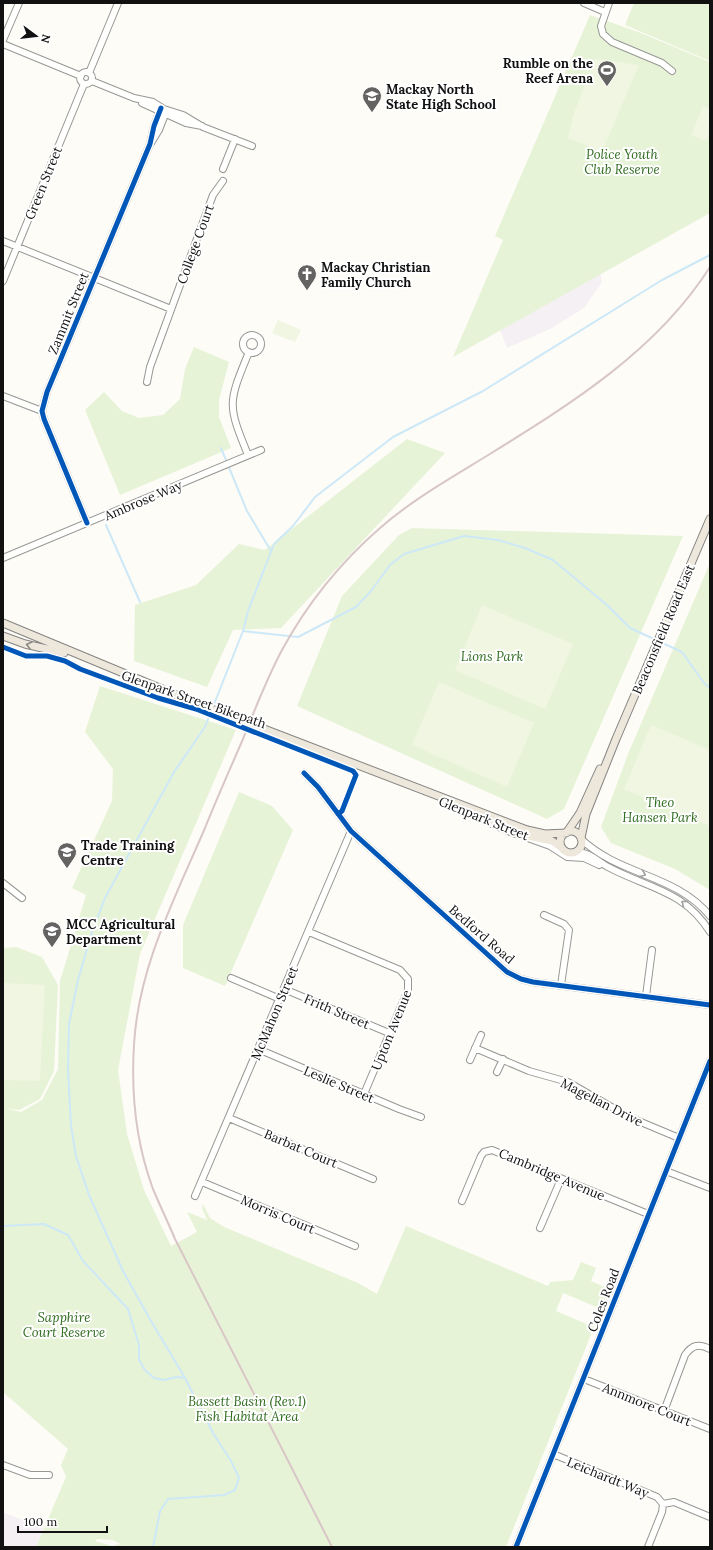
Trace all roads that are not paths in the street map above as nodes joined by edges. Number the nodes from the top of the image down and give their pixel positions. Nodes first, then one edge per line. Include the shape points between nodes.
1 (19, 3) edge
2 (118, 3) edge
3 (584, 3) edge
4 (609, 3) edge
5 (605, 12) junction
6 (3, 40) edge
7 (3, 44) edge
8 (672, 71) dead end
9 (89, 73) junction
10 (81, 76) junction
11 (92, 81) junction
12 (84, 84) junction
13 (163, 111) junction
14 (235, 139) junction
15 (252, 146) dead end
16 (223, 169) dead end
17 (224, 181) dead end
18 (3, 241) edge
19 (17, 247) junction
20 (94, 279) junction
21 (3, 281) edge
22 (171, 309) junction
23 (249, 352) dead end
24 (147, 382) dead end
25 (3, 396) edge
26 (42, 411) junction
27 (261, 450) dead end
28 (248, 456) junction
29 (710, 519) edge
30 (87, 523) junction
31 (3, 558) edge
32 (6, 624) edge
33 (4, 639) edge
34 (80, 656) junction
35 (616, 739) junction
36 (304, 773) dead end
37 (407, 785) junction
38 (352, 831) junction
39 (514, 833) junction
40 (566, 833) junction
41 (581, 839) junction
42 (562, 848) junction
43 (574, 852) junction
44 (612, 869) junction
45 (3, 883) edge
46 (22, 898) dead end
47 (544, 915) dead end
48 (710, 916) edge
49 (308, 932) junction
50 (710, 932) edge
51 (652, 950) dead end
52 (231, 978) dead end
53 (561, 985) junction
54 (284, 989) junction
55 (646, 996) junction
56 (280, 999) junction
57 (701, 1004) junction
58 (710, 1005) edge
59 (710, 1009) edge
60 (389, 1034) junction
61 (481, 1036) dead end
62 (476, 1048) junction
63 (258, 1049) junction
64 (470, 1060) dead end
65 (503, 1060) junction
66 (710, 1061) edge
67 (497, 1072) dead end
68 (364, 1094) junction
69 (421, 1117) dead end
70 (229, 1118) junction
71 (679, 1138) junction
72 (666, 1172) junction
73 (373, 1178) dead end
74 (561, 1179) junction
75 (202, 1182) junction
76 (710, 1188) edge
77 (195, 1196) dead end
78 (462, 1201) dead end
79 (648, 1214) junction
80 (540, 1228) dead end
81 (355, 1246) dead end
82 (710, 1349) edge
83 (584, 1378) junction
84 (664, 1410) junction
85 (710, 1429) edge
86 (553, 1454) junction
87 (3, 1465) edge
88 (48, 1475) dead end
89 (663, 1504) junction
90 (710, 1517) edge
91 (516, 1547) edge
92 (648, 1547) edge

1 - 6 street
2 - 9 street
3 - 5 street
4 - 5 street
5 - 8 street via 602,31 609,41 662,63
7 - 10 street
9 - 10 street via 85,72
9 - 11 street
10 - 12 street via 81,82
11 - 12 street via 88,85
11 - 13 street via 134,98 153,102
12 - 19 street, Green Street
13 - 14 street via 186,124 204,127
13 - 20 street, Zammit Street via 158,133 150,144
14 - 15 street
14 - 16 street
17 - 22 street, College Court via 213,195
18 - 19 street
19 - 20 street
19 - 21 street, Green Street
20 - 22 street
20 - 26 street, Zammit Street
22 - 24 street, College Court via 149,368
23 - 28 street via 234,390 232,405 233,419
25 - 26 street
26 - 30 street
27 - 28 street, Ambrose Way
28 - 30 street, Ambrose Way
29 - 35 main road, Beaconsfield Road East
30 - 31 street, Ambrose Way
32 - 33 main road
32 - 34 main road, Glenpark Street
34 -> 33 main road, Glenpark Street
34 - 37 main road, Glenpark Street, bridge
35 - 40 main road, Beaconsfield Road East via 580,813
35 - 41 main road, Beaconsfield Road East via 586,814
36 - 38 street, Bedford Road
37 - 39 main road, Glenpark Street
37 - 40 main road, Glenpark Street via 532,832
38 - 49 street, McMahon Street
38 - 53 street, Bedford Road via 500,967 521,979
39 - 42 main road, Glenpark Street via 552,841
39 - 44 street via 550,846 567,857 584,858
40 - 41 main road via 576,832
40 - 42 main road via 561,840
41 - 43 main road via 581,846
41 -> 48 street via 607,859 684,892 698,902
42 - 43 main road via 567,852
43 - 44 street via 587,853
50 -> 44 street via 696,913 673,895
45 - 46 street
47 - 53 street via 572,928
49 - 54 street, McMahon Street
49 - 60 street, Upton Avenue via 400,970 406,975 409,989
51 - 55 street
52 - 56 street
53 - 55 street, Bedford Road
54 - 56 street, McMahon Street
54 - 60 street, Frith Street
55 - 57 street, Bedford Road
56 - 63 street, McMahon Street
57 - 58 street, Bedford Road
57 - 59 street, Bedford Road
60 - 68 street, Upton Avenue
61 - 62 street
62 - 64 street
62 - 65 street, Magellan Drive
63 - 68 street, Leslie Street
63 - 70 street, McMahon Street
65 - 67 street
65 - 71 street, Magellan Drive via 568,1082 629,1117
66 - 71 street, Coles Road
68 - 69 street, Leslie Street
70 - 73 street, Barbat Court
70 - 75 street, McMahon Street
71 - 72 street, Coles Road
72 - 76 street
72 - 79 street, Coles Road
74 - 78 street, Cambridge Avenue via 496,1151 487,1150 481,1156
74 - 79 street, Cambridge Avenue
74 - 80 street
75 - 77 street, McMahon Street
75 - 81 street, Morris Court
79 - 83 street, Coles Road
82 - 84 street via 696,1345 690,1348
83 - 84 street, Annmore Court
83 - 86 street, Coles Road
84 - 85 street, Annmore Court
86 - 89 street, Leichardt Way via 657,1496
86 - 91 street, Coles Road
87 - 88 street via 30,1475
89 - 90 street via 674,1502
89 - 92 street, Leichardt Way

